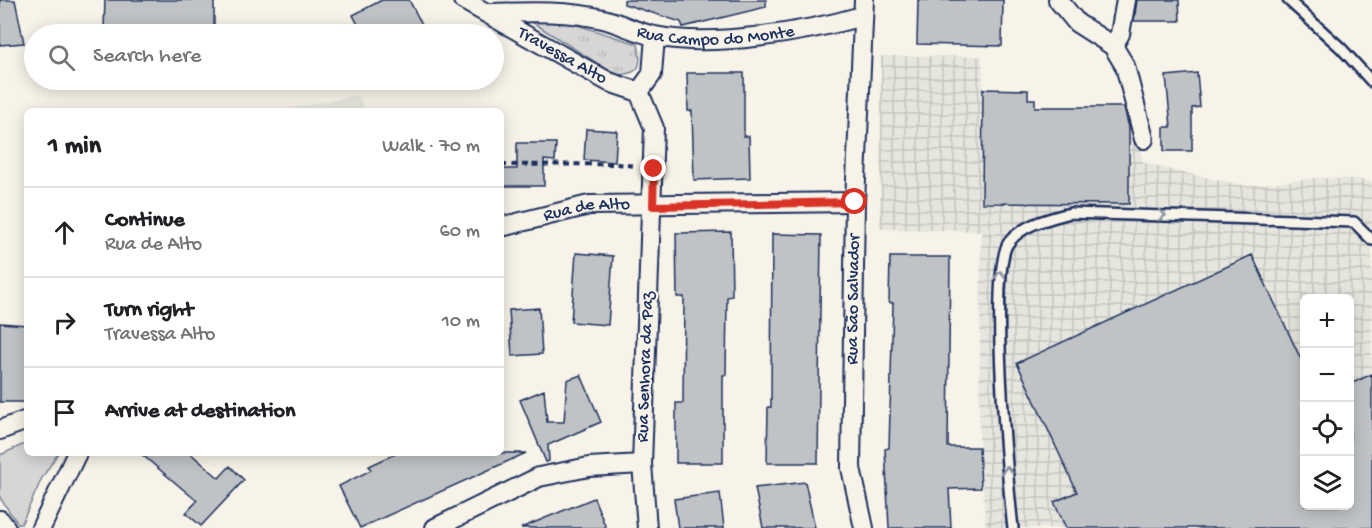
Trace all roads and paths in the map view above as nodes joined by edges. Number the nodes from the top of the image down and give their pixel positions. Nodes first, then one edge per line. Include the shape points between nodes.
1 (463, 0) edge
2 (874, 0) edge
3 (1058, 0) edge
4 (1126, 0) edge
5 (1288, 0) edge
6 (863, 8) edge
7 (487, 13) junction
8 (655, 36) junction
9 (1113, 46) junction
10 (1372, 82) edge
11 (639, 92) junction
12 (1144, 139) dead end
13 (504, 165) edge
14 (654, 169) junction
15 (855, 202) junction
16 (653, 206) junction
17 (504, 226) edge
18 (1372, 240) edge
19 (24, 421) edge
20 (0, 430) edge
21 (76, 456) edge
22 (642, 464) junction
23 (0, 520) edge
24 (6, 528) edge
25 (41, 528) edge
26 (435, 528) edge
27 (647, 528) edge
28 (864, 528) edge
29 (1013, 528) edge

1 - 7 street, Rua Campo do Monte
2 - 6 street
3 - 9 street via 1077,23
4 - 9 street via 1120,34
5 - 10 lane
6 - 8 street, Rua Campo do Monte via 829,26 715,40
6 - 15 street, Rua São Salvador
7 - 8 street, Rua Campo do Monte via 542,12 602,19
7 - 11 street, Travessa Alto via 609,82
8 - 11 street via 652,74
9 - 12 street via 1125,66
11 - 14 street via 654,128
13 - 14 path via 617,164
14 - 16 street
15 - 16 street, Rua de Alto
15 - 28 street, Rua São Salvador via 851,468
16 - 17 street, Rua de Alto via 589,205
16 - 22 street, Rua Senhora da Paz
29 -> 18 lane via 1002,382 1000,280 1008,243 1036,222 1070,213 1354,222
19 - 20 street
21 - 25 street
22 - 26 street via 589,467 539,477
22 - 27 street, Rua Senhora da Paz
23 - 24 street

